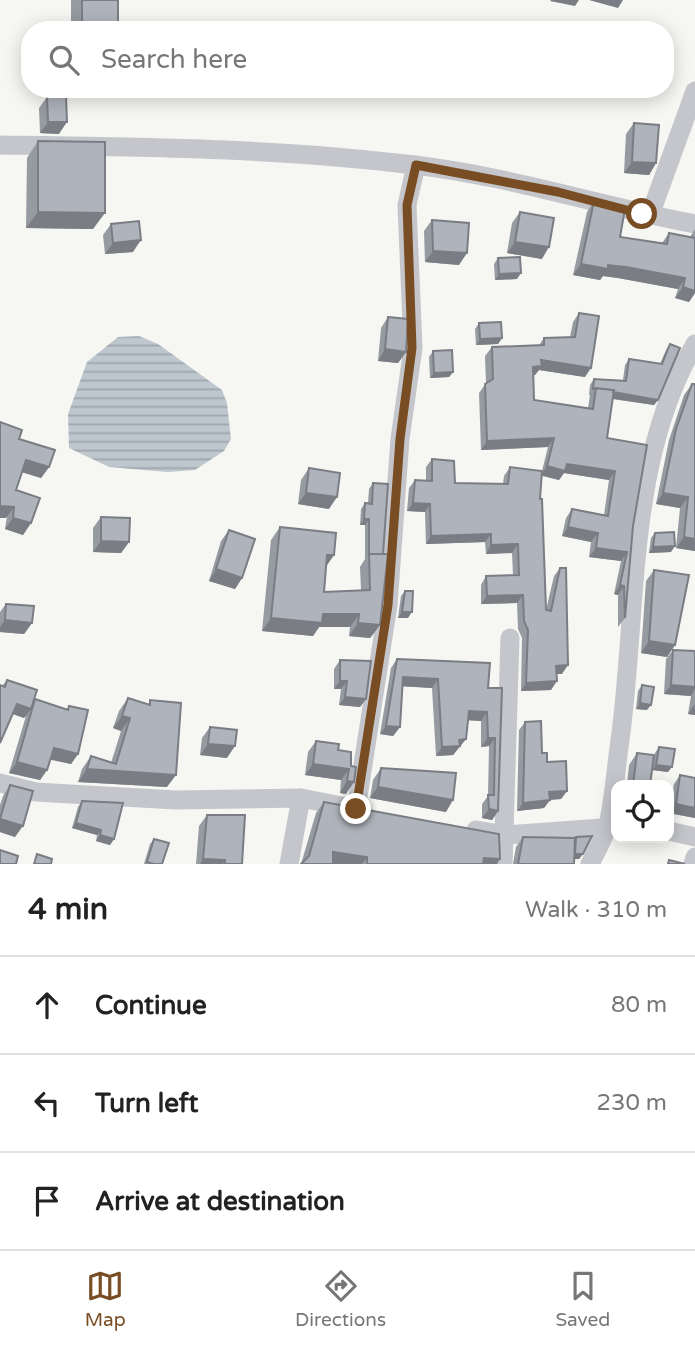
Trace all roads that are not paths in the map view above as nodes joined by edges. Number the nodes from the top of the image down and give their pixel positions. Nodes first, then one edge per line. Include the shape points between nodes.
1 (695, 91) edge
2 (0, 145) edge
3 (416, 165) junction
4 (650, 215) junction
5 (695, 224) edge
6 (695, 344) edge
7 (510, 638) dead end
8 (617, 780) edge
9 (0, 783) edge
10 (301, 798) junction
11 (611, 827) edge
12 (451, 828) edge
13 (611, 829) edge
14 (674, 832) edge
15 (506, 835) junction
16 (695, 837) edge
17 (695, 857) edge
18 (289, 864) edge
19 (503, 864) edge
20 (590, 864) edge
21 (693, 864) edge

1 - 4 street
2 - 3 street via 236,150
3 - 4 street
3 - 10 street via 407,205 412,348 363,810
4 - 5 street
6 - 8 street via 675,377 651,457
7 - 15 street
9 - 10 street via 36,792 176,800
10 - 18 street
11 - 15 street
12 - 15 street
13 - 20 street
14 - 16 street
15 - 19 street
17 - 21 street

